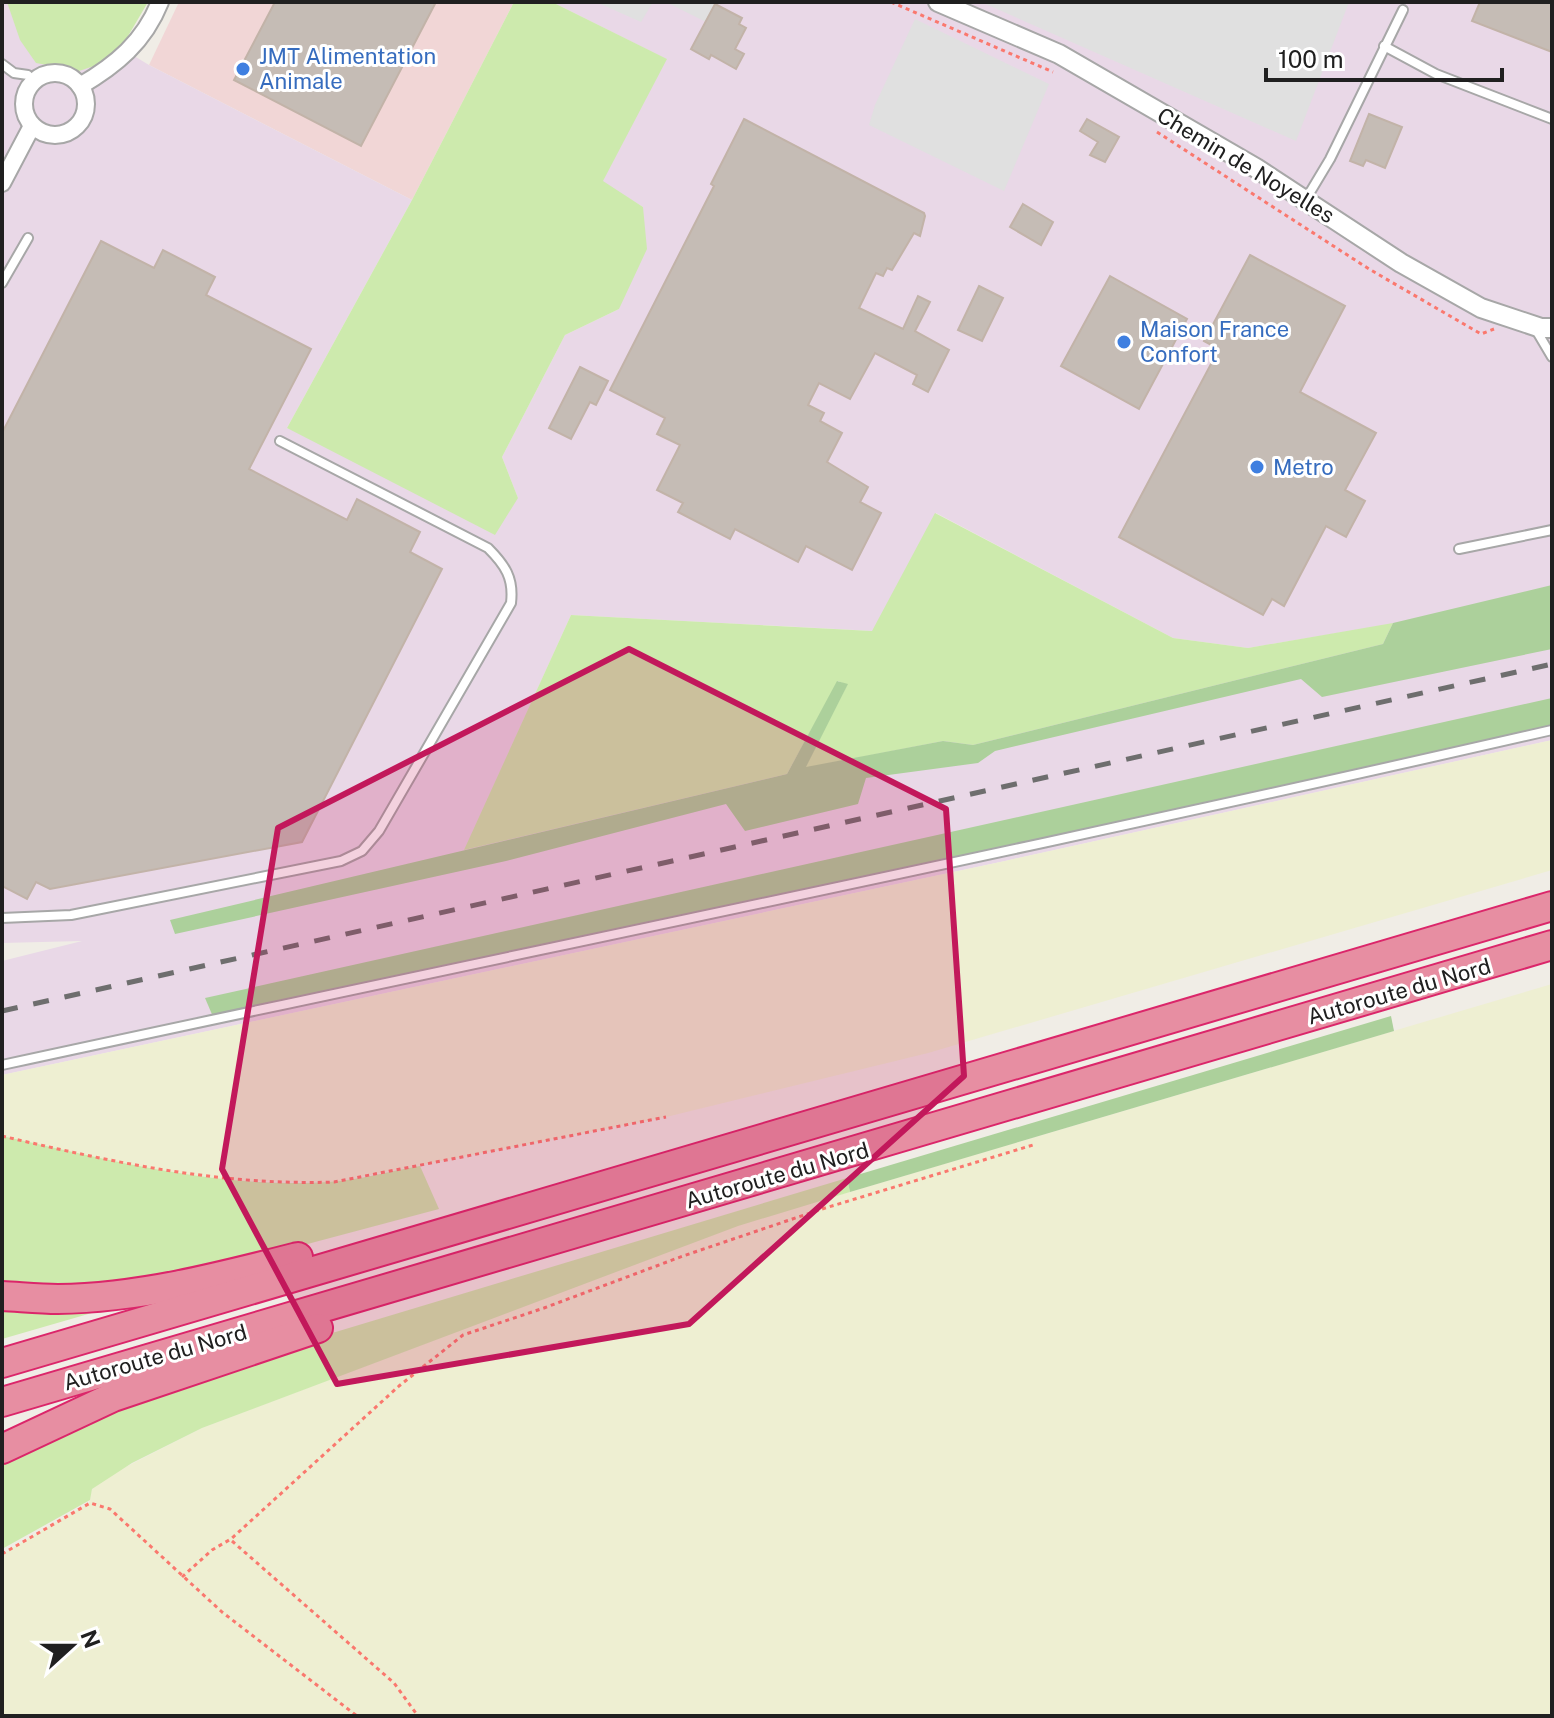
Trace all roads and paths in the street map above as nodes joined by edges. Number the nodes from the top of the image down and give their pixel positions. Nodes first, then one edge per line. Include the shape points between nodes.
1 (160, 2) edge
2 (891, 2) edge
3 (938, 2) edge
4 (1403, 10) dead end
5 (1384, 46) junction
6 (2, 64) edge
7 (1057, 73) dead end
8 (34, 82) junction
9 (80, 86) junction
10 (1552, 119) edge
11 (32, 126) junction
12 (1156, 131) dead end
13 (2, 183) edge
14 (1305, 200) junction
15 (28, 238) dead end
16 (2, 283) edge
17 (1545, 325) edge
18 (1502, 331) dead end
19 (1552, 357) edge
20 (280, 441) dead end
21 (1552, 530) edge
22 (1459, 549) dead end
23 (1552, 730) edge
24 (1552, 906) edge
25 (2, 918) edge
26 (1552, 945) edge
27 (2, 1065) edge
28 (666, 1117) dead end
29 (2, 1136) edge
30 (1033, 1145) dead end
31 (405, 1243) junction
32 (379, 1291) junction
33 (2, 1296) edge
34 (2, 1363) edge
35 (2, 1402) edge
36 (2, 1449) edge
37 (231, 1539) junction
38 (2, 1554) edge
39 (182, 1577) junction
40 (357, 1716) edge
41 (418, 1716) edge

1 - 9 street via 128,52
2 - 7 path
3 - 14 street, Chemin de Noyelles via 1059,54
4 - 5 lane
5 - 10 lane via 1436,74
5 - 14 lane
6 - 8 lane
8 - 9 street via 53,74
8 - 11 street via 24,99
9 - 11 street via 86,105 78,125 52,135
11 - 13 street
12 - 18 path via 1461,323 1481,334
14 - 17 street, Chemin de Noyelles via 1481,308
15 - 16 lane
17 - 19 lane
20 - 25 lane via 488,548 502,562 513,587 511,603 379,831 362,851 341,861 71,915
21 - 22 lane
23 - 27 lane
24 - 31 highway, Autoroute du Nord
26 - 32 highway, Autoroute du Nord
28 - 29 path via 334,1182 243,1181 157,1171
30 - 37 path via 822,1209 463,1335
31 - 33 highway via 333,1247 131,1293 57,1299
31 - 34 highway, Autoroute du Nord
32 - 35 highway, Autoroute du Nord
32 - 36 highway via 326,1325 113,1397
37 - 39 path
37 - 41 path via 394,1683
38 - 39 path via 90,1503 122,1518
39 - 40 path

